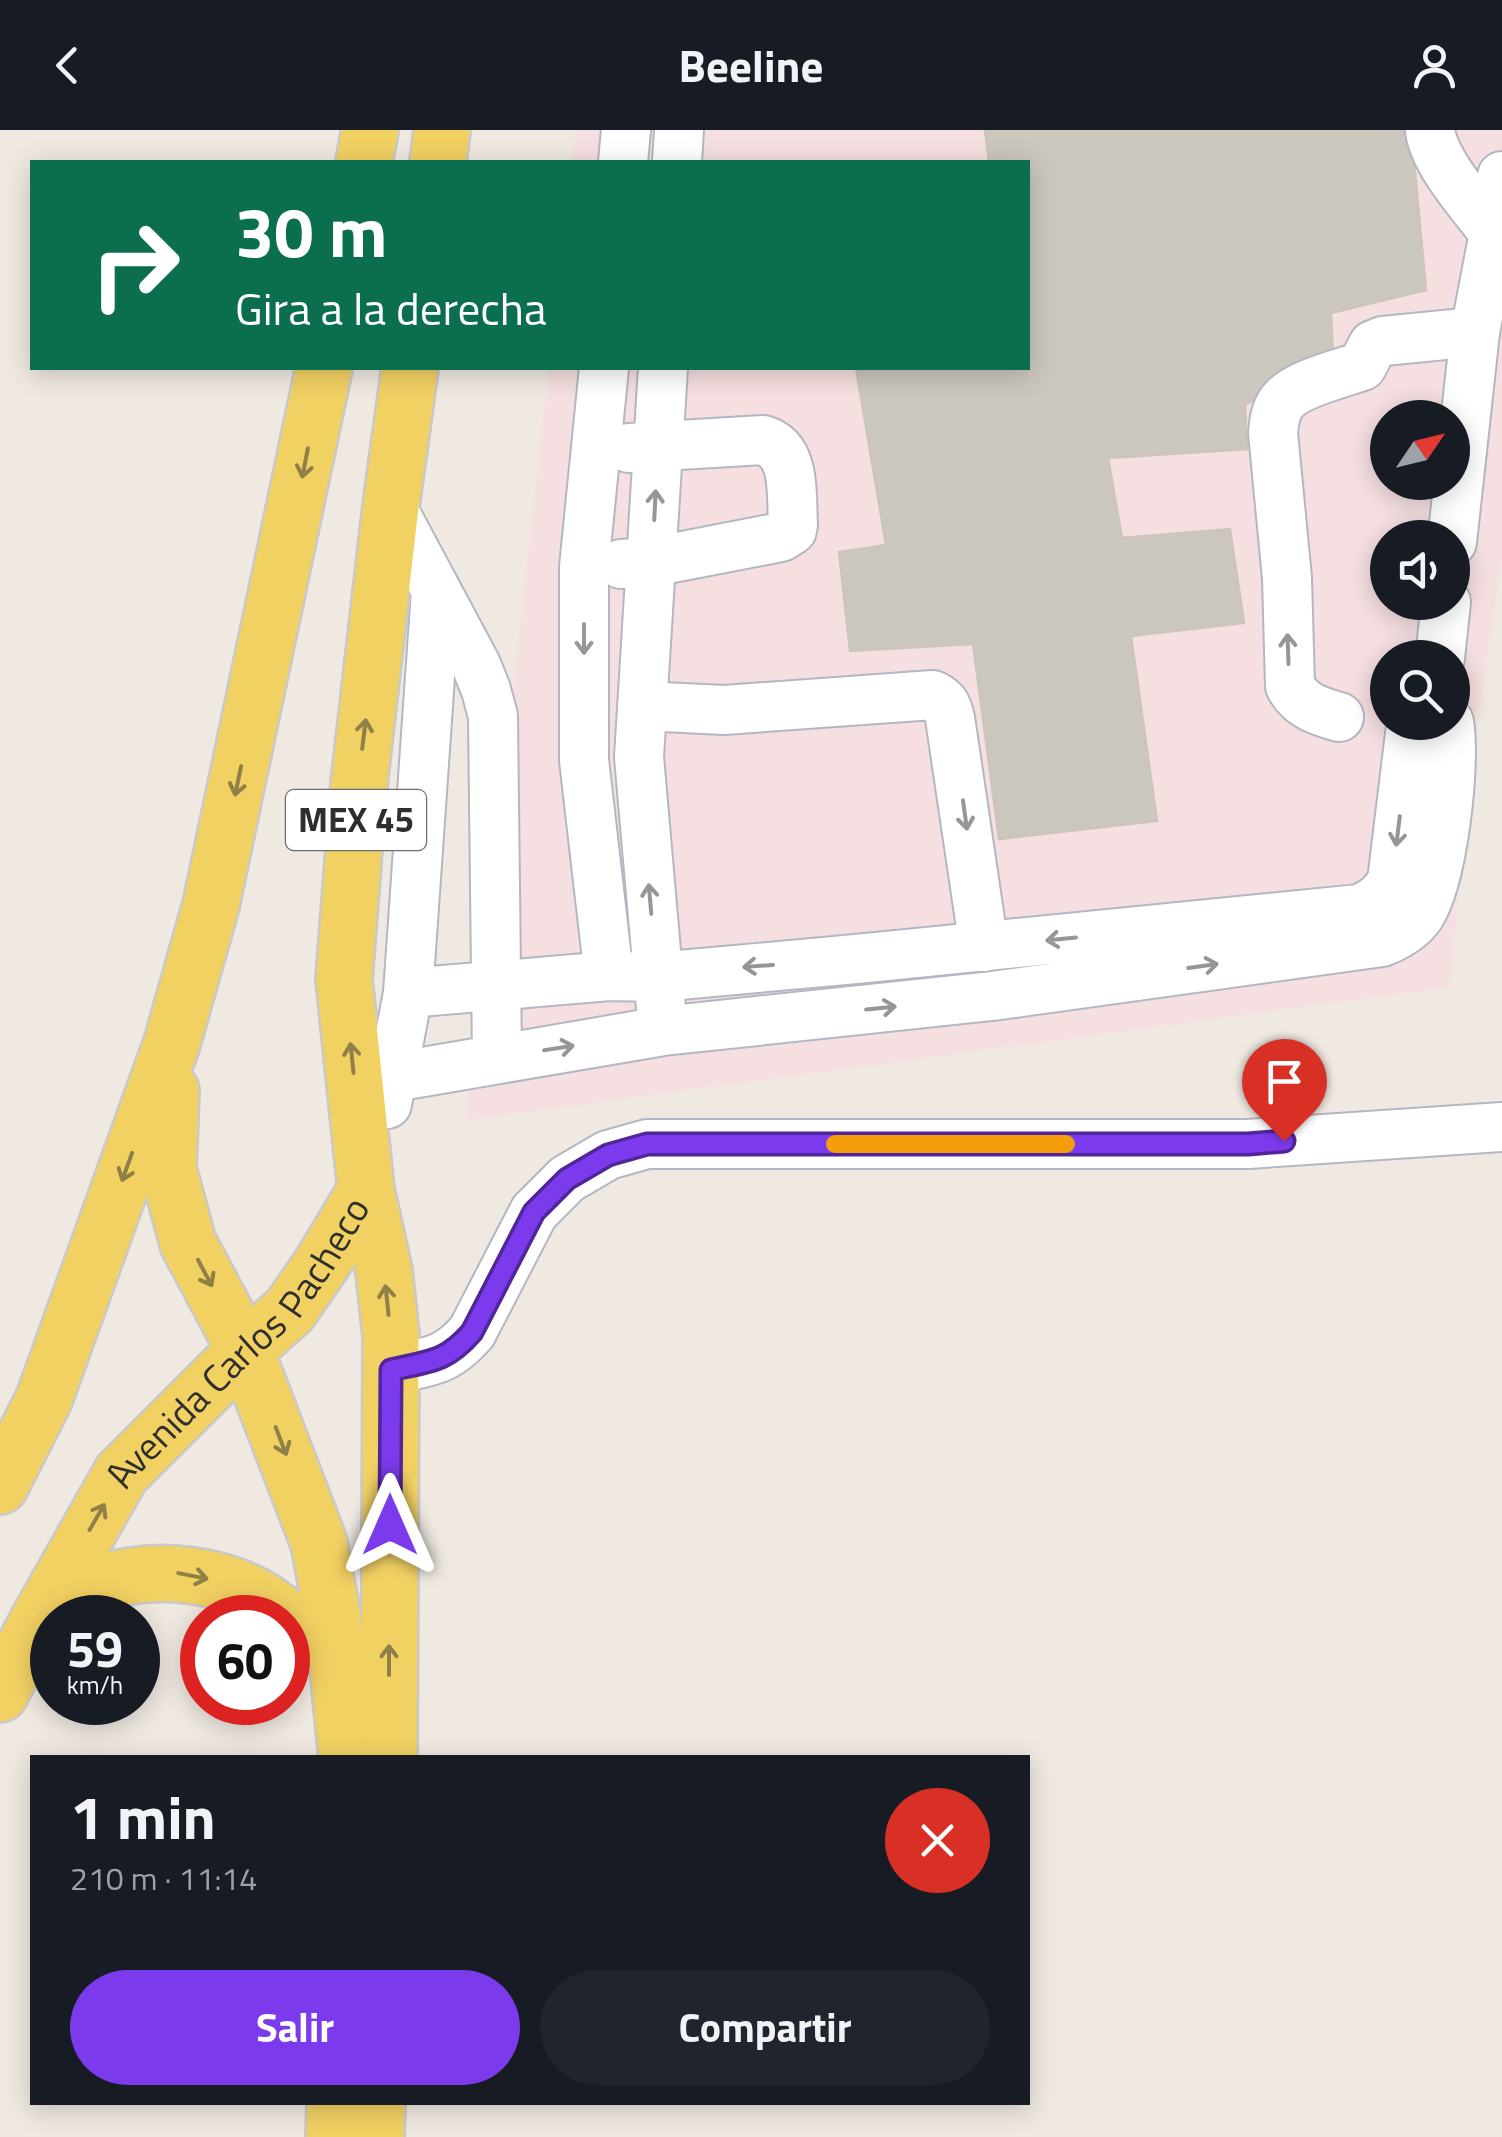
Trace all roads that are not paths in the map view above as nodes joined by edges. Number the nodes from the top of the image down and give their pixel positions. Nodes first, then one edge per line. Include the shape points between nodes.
1 (362, 130) edge
2 (370, 130) edge
3 (442, 130) edge
4 (626, 130) edge
5 (679, 130) edge
6 (1430, 130) edge
7 (362, 160) edge
8 (362, 160) edge
9 (438, 160) edge
10 (623, 160) edge
11 (677, 160) edge
12 (1502, 176) edge
13 (1494, 233) junction
14 (1476, 332) junction
15 (324, 370) edge
16 (410, 370) edge
17 (604, 370) edge
18 (664, 370) edge
19 (658, 444) junction
20 (596, 452) junction
21 (390, 506) junction
22 (1455, 520) edge
23 (652, 562) junction
24 (584, 567) junction
25 (436, 591) junction
26 (642, 706) junction
27 (1339, 718) dead end
28 (1409, 740) edge
29 (1452, 740) edge
30 (1397, 910) junction
31 (984, 947) junction
32 (609, 976) junction
33 (657, 976) junction
34 (498, 986) junction
35 (408, 993) junction
36 (664, 1031) junction
37 (172, 1042) junction
38 (497, 1058) junction
39 (394, 1077) junction
40 (1502, 1127) edge
41 (366, 1190) junction
42 (245, 1350) junction
43 (391, 1370) junction
44 (0, 1486) edge
45 (53, 1595) edge
46 (76, 1595) edge
47 (251, 1595) edge
48 (30, 1636) edge
49 (310, 1641) edge
50 (341, 1690) junction
51 (0, 1694) edge
52 (347, 1755) edge
53 (388, 1755) edge
54 (335, 2105) edge
55 (377, 2105) edge
56 (334, 2137) edge
57 (376, 2137) edge

1 - 7 main road
2 - 8 main road
3 - 9 main road
4 - 10 lane
5 - 11 lane
6 - 13 lane via 1444,164
12 - 13 lane
13 - 14 lane
14 - 22 lane
27 -> 14 lane via 1304,703 1290,686 1275,413 1296,390 1362,366 1373,345
15 -> 37 main road, MEX 45 via 212,905
16 - 21 main road, Avenida Carlos Pacheco / MEX 45
17 - 20 lane
18 - 19 lane
19 - 20 lane
23 -> 19 lane
19 - 23 lane via 774,444 789,463 793,524 782,537
20 - 24 lane
21 - 25 lane
41 -> 21 main road, Avenida Carlos Pacheco / MEX 45 via 344,979
23 - 24 lane
23 - 26 lane
24 -> 32 lane via 584,760
25 - 34 lane via 476,664 493,716
25 - 35 lane
26 -> 31 lane via 724,710 941,699 950,718
33 -> 26 lane via 639,757
28 -> 30 lane via 1392,882
29 - 30 lane via 1434,883 1420,914
30 -> 31 lane via 1374,904
36 -> 30 lane via 992,996 1382,942 1396,936
31 -> 33 lane
32 - 33 lane
32 - 34 lane
33 - 36 lane
34 - 35 lane
34 - 38 lane
35 - 39 lane
38 -> 36 lane
37 -> 42 main road via 168,1169 188,1243
37 -> 44 main road, MEX 45 via 44,1399
38 - 39 lane
39 - 41 lane
40 - 43 lane via 1248,1144 647,1144 608,1155 567,1179 534,1212 460,1346 445,1357
41 - 42 main road, Avenida Carlos Pacheco via 290,1310
43 -> 41 main road via 384,1271
45 -> 42 main road, Avenida Carlos Pacheco via 122,1474
42 -> 50 main road via 320,1543
53 -> 43 main road
46 -> 47 main road via 129,1575 181,1572
48 - 51 main road, Avenida Carlos Pacheco
49 - 50 main road
50 - 52 main road
54 - 56 main road
55 - 57 main road

